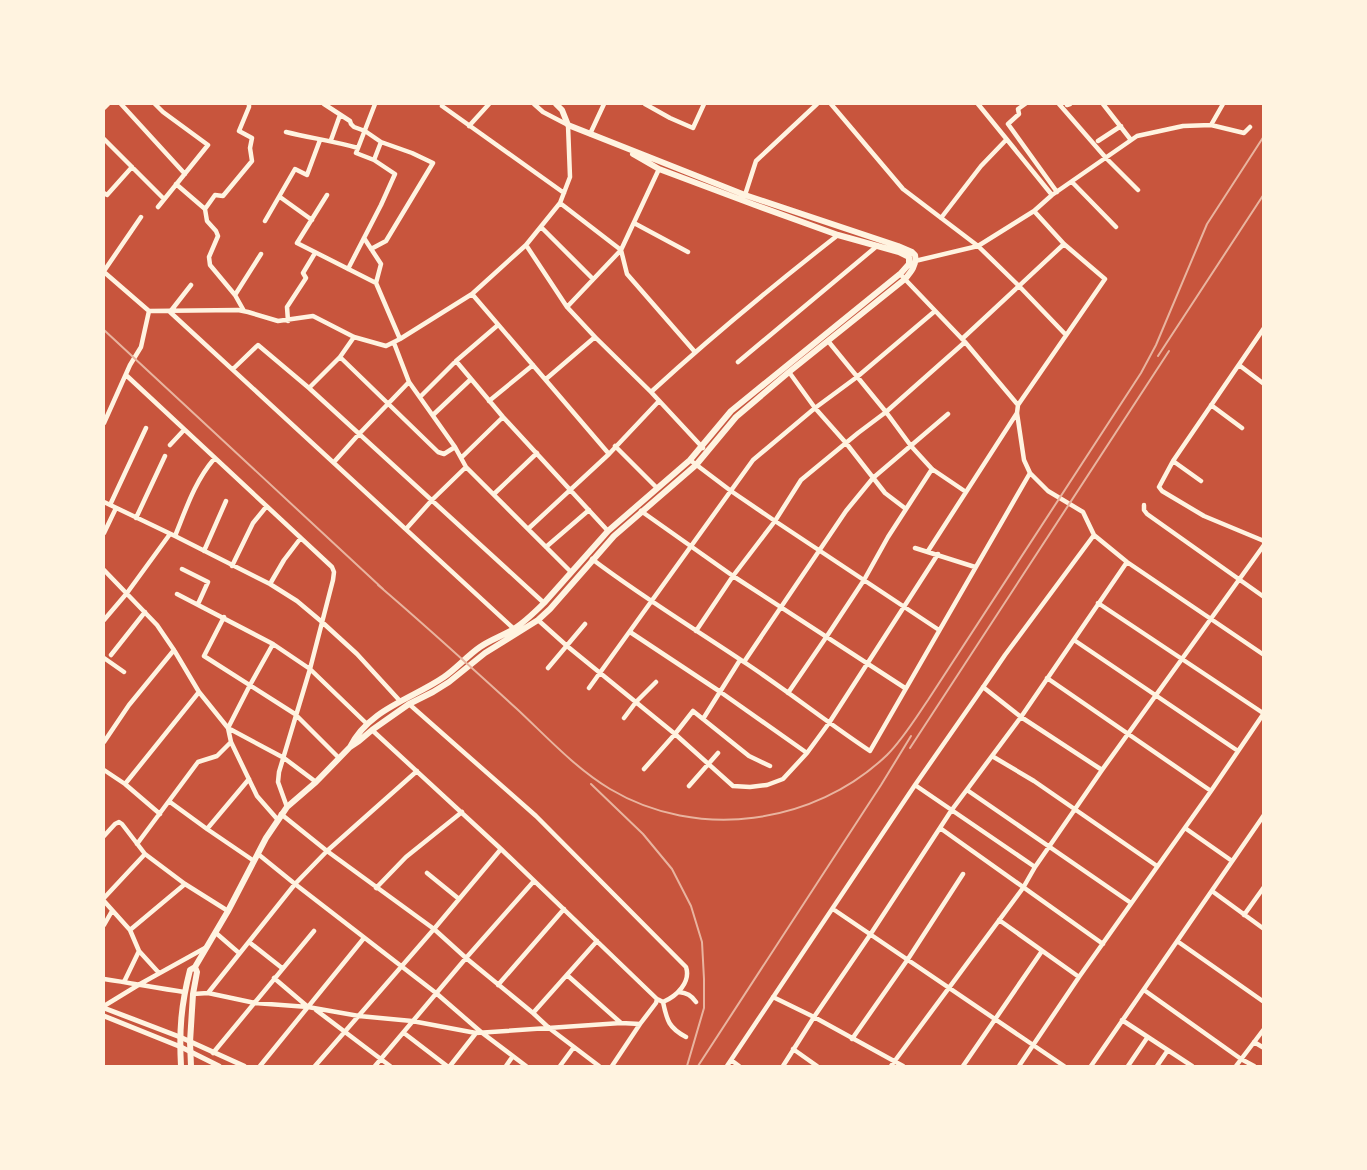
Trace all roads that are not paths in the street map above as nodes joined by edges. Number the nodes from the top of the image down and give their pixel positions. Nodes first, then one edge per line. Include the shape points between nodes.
1 (108, 104) edge
2 (121, 104) edge
3 (154, 104) edge
4 (249, 104) edge
5 (324, 104) edge
6 (375, 104) edge
7 (489, 104) edge
8 (534, 104) edge
9 (556, 104) edge
10 (604, 104) edge
11 (645, 104) edge
12 (704, 104) edge
13 (817, 104) edge
14 (831, 104) edge
15 (978, 104) edge
16 (1025, 104) edge
17 (1059, 104) edge
18 (1103, 104) edge
19 (1223, 104) edge
20 (652, 105) edge
21 (442, 106) dead end
22 (562, 107) edge
23 (104, 108) edge
24 (340, 115) junction
25 (568, 125) junction
26 (1211, 125) junction
27 (469, 126) junction
28 (1121, 126) junction
29 (1250, 128) dead end
30 (365, 131) junction
31 (286, 132) dead end
32 (590, 134) junction
33 (104, 139) edge
34 (320, 140) junction
35 (331, 140) junction
36 (1006, 140) junction
37 (1131, 140) junction
38 (1098, 141) dead end
39 (381, 142) junction
40 (358, 148) junction
41 (626, 148) junction
42 (1106, 158) junction
43 (374, 160) junction
44 (132, 167) junction
45 (659, 169) junction
46 (184, 174) junction
47 (1072, 182) junction
48 (176, 184) junction
49 (1138, 190) dead end
50 (104, 193) edge
51 (564, 193) junction
52 (1054, 194) junction
53 (327, 195) dead end
54 (745, 195) junction
55 (279, 197) junction
56 (164, 199) junction
57 (560, 202) junction
58 (158, 207) dead end
59 (205, 208) junction
60 (1034, 211) junction
61 (141, 217) dead end
62 (941, 218) junction
63 (312, 220) junction
64 (265, 221) dead end
65 (634, 223) junction
66 (541, 227) junction
67 (1116, 227) dead end
68 (838, 235) junction
69 (364, 238) junction
70 (1064, 244) junction
71 (526, 245) junction
72 (877, 246) junction
73 (978, 246) junction
74 (371, 249) junction
75 (621, 250) junction
76 (688, 252) dead end
77 (315, 253) junction
78 (261, 254) dead end
79 (912, 261) junction
80 (348, 269) junction
81 (104, 272) edge
82 (903, 276) junction
83 (593, 279) junction
84 (376, 283) junction
85 (191, 285) dead end
86 (1019, 286) junction
87 (472, 294) junction
88 (235, 295) junction
89 (567, 307) junction
90 (149, 311) junction
91 (244, 311) junction
92 (935, 311) junction
93 (170, 312) junction
94 (288, 321) junction
95 (498, 325) junction
96 (1263, 328) edge
97 (1066, 335) junction
98 (354, 337) junction
99 (595, 337) junction
100 (400, 339) junction
101 (828, 341) junction
102 (963, 341) junction
103 (394, 343) junction
104 (695, 352) junction
105 (804, 355) junction
106 (340, 357) junction
107 (456, 361) junction
108 (738, 362) dead end
109 (533, 364) junction
110 (1239, 365) junction
111 (233, 369) junction
112 (789, 372) junction
113 (126, 375) junction
114 (857, 376) junction
115 (471, 379) junction
116 (546, 379) junction
117 (409, 382) junction
118 (1263, 384) edge
119 (309, 388) junction
120 (651, 392) junction
121 (420, 397) junction
122 (489, 401) junction
123 (659, 401) junction
124 (387, 403) junction
125 (1018, 405) junction
126 (1211, 405) junction
127 (815, 408) junction
128 (886, 412) junction
129 (1017, 412) junction
130 (948, 414) dead end
131 (433, 415) junction
132 (503, 417) junction
133 (104, 421) edge
134 (146, 428) dead end
135 (1242, 428) dead end
136 (184, 430) junction
137 (359, 434) junction
138 (846, 443) junction
139 (170, 445) dead end
140 (615, 446) junction
141 (911, 446) junction
142 (455, 447) junction
143 (701, 447) junction
144 (707, 452) junction
145 (537, 453) junction
146 (609, 454) junction
147 (165, 456) dead end
148 (462, 457) junction
149 (214, 459) junction
150 (690, 459) junction
151 (1173, 461) junction
152 (334, 462) junction
153 (696, 465) junction
154 (466, 467) junction
155 (932, 470) junction
156 (1029, 473) junction
157 (873, 478) junction
158 (1201, 481) dead end
159 (657, 488) junction
160 (570, 490) junction
161 (731, 491) junction
162 (966, 492) junction
163 (494, 494) junction
164 (432, 500) junction
165 (226, 501) dead end
166 (104, 502) edge
167 (110, 505) junction
168 (1144, 506) dead end
169 (266, 507) junction
170 (116, 508) junction
171 (906, 509) junction
172 (589, 510) junction
173 (641, 511) junction
174 (136, 518) junction
175 (775, 521) junction
176 (406, 529) junction
177 (528, 529) junction
178 (608, 531) junction
179 (104, 533) edge
180 (172, 535) junction
181 (1094, 535) junction
182 (300, 539) junction
183 (1263, 541) edge
184 (1263, 545) edge
185 (546, 547) junction
186 (691, 547) junction
187 (915, 548) dead end
188 (204, 551) junction
189 (820, 551) junction
190 (928, 551) junction
191 (938, 554) junction
192 (592, 559) junction
193 (1127, 562) junction
194 (232, 566) junction
195 (975, 567) junction
196 (182, 569) dead end
197 (104, 570) edge
198 (571, 572) junction
199 (733, 576) junction
200 (1239, 579) junction
201 (864, 580) junction
202 (270, 584) junction
203 (127, 593) junction
204 (177, 594) dead end
205 (1263, 597) edge
206 (652, 602) junction
207 (544, 603) junction
208 (1098, 603) junction
209 (198, 604) junction
210 (904, 606) junction
211 (782, 607) junction
212 (145, 612) junction
213 (224, 618) junction
214 (1211, 618) junction
215 (104, 620) edge
216 (538, 620) junction
217 (322, 621) junction
218 (585, 624) dead end
219 (514, 629) junction
220 (939, 630) junction
221 (696, 631) junction
222 (630, 632) junction
223 (827, 636) junction
224 (1074, 640) junction
225 (273, 644) junction
226 (567, 646) junction
227 (174, 650) junction
228 (111, 655) dead end
229 (1263, 655) edge
230 (104, 658) edge
231 (1181, 659) junction
232 (742, 661) junction
233 (867, 664) junction
234 (548, 668) dead end
235 (310, 669) junction
236 (124, 672) dead end
237 (601, 673) junction
238 (1047, 678) junction
239 (656, 682) dead end
240 (250, 685) junction
241 (983, 687) junction
242 (589, 688) dead end
243 (906, 688) junction
244 (719, 691) junction
245 (199, 692) junction
246 (788, 693) junction
247 (1155, 696) junction
248 (400, 701) junction
249 (636, 702) junction
250 (409, 704) junction
251 (1263, 713) edge
252 (295, 714) junction
253 (1021, 717) junction
254 (624, 718) dead end
255 (703, 719) junction
256 (829, 723) junction
257 (370, 727) junction
258 (228, 728) junction
259 (675, 734) junction
260 (1128, 734) junction
261 (104, 742) edge
262 (231, 742) junction
263 (1238, 751) junction
264 (718, 753) dead end
265 (807, 753) junction
266 (992, 756) junction
267 (284, 758) junction
268 (339, 758) junction
269 (708, 764) junction
270 (770, 766) dead end
271 (644, 769) dead end
272 (104, 770) edge
273 (1102, 770) junction
274 (417, 771) junction
275 (249, 779) junction
276 (316, 782) junction
277 (125, 784) junction
278 (915, 785) junction
279 (689, 786) dead end
280 (967, 790) junction
281 (1211, 791) junction
282 (170, 802) junction
283 (287, 807) junction
284 (1075, 809) junction
285 (951, 811) junction
286 (462, 812) junction
287 (160, 814) junction
288 (1263, 815) edge
289 (279, 817) junction
290 (940, 828) junction
291 (1185, 828) junction
292 (207, 829) junction
293 (104, 836) edge
294 (137, 844) junction
295 (1049, 846) junction
296 (501, 849) junction
297 (327, 851) junction
298 (145, 854) junction
299 (258, 854) junction
300 (254, 861) junction
301 (1232, 861) junction
302 (1157, 866) junction
303 (1035, 867) junction
304 (427, 873) dead end
305 (963, 874) dead end
306 (534, 881) junction
307 (185, 884) junction
308 (295, 884) junction
309 (1263, 887) edge
310 (376, 888) junction
311 (1023, 888) junction
312 (1212, 891) junction
313 (104, 899) edge
314 (459, 899) junction
315 (1131, 903) junction
316 (564, 909) junction
317 (833, 909) junction
318 (112, 911) junction
319 (228, 911) junction
320 (1244, 915) junction
321 (999, 920) junction
322 (104, 925) edge
323 (434, 929) junction
324 (1263, 929) edge
325 (130, 930) junction
326 (314, 931) dead end
327 (216, 933) junction
328 (870, 935) junction
329 (364, 938) junction
330 (597, 941) junction
331 (1177, 941) junction
332 (249, 942) junction
333 (1103, 944) junction
334 (205, 948) junction
335 (139, 951) junction
336 (1042, 951) junction
337 (239, 953) junction
338 (466, 958) junction
339 (908, 959) junction
340 (401, 966) junction
341 (195, 967) junction
342 (282, 968) junction
343 (159, 973) junction
344 (567, 975) junction
345 (1079, 977) junction
346 (274, 978) junction
347 (104, 979) edge
348 (124, 982) junction
349 (140, 984) junction
350 (498, 985) junction
351 (949, 987) junction
352 (1144, 990) junction
353 (184, 992) junction
354 (679, 992) junction
355 (208, 993) junction
356 (436, 993) junction
357 (193, 994) junction
358 (773, 997) junction
359 (657, 999) junction
360 (663, 1002) junction
361 (696, 1002) dead end
362 (1263, 1002) edge
363 (255, 1003) junction
364 (104, 1007) edge
365 (311, 1008) junction
366 (533, 1013) junction
367 (104, 1016) edge
368 (359, 1016) junction
369 (814, 1017) junction
370 (995, 1018) junction
371 (1122, 1020) junction
372 (412, 1021) junction
373 (621, 1023) junction
374 (640, 1023) junction
375 (549, 1028) junction
376 (1263, 1029) edge
377 (344, 1032) junction
378 (479, 1032) junction
379 (404, 1033) junction
380 (180, 1037) junction
381 (686, 1037) dead end
382 (1147, 1038) junction
383 (852, 1039) junction
384 (190, 1042) junction
385 (1254, 1042) junction
386 (1034, 1046) junction
387 (181, 1047) junction
388 (574, 1047) junction
389 (1263, 1048) edge
390 (793, 1049) junction
391 (1168, 1050) junction
392 (191, 1052) junction
393 (213, 1053) junction
394 (513, 1056) junction
395 (1241, 1059) junction
396 (381, 1060) junction
397 (731, 1060) junction
398 (896, 1062) junction
399 (1188, 1065) edge
400 (181, 1066) edge
401 (191, 1066) edge
402 (219, 1066) edge
403 (244, 1066) edge
404 (260, 1066) edge
405 (315, 1066) edge
406 (375, 1066) edge
407 (390, 1066) edge
408 (449, 1066) edge
409 (506, 1066) edge
410 (526, 1066) edge
411 (560, 1066) edge
412 (599, 1066) edge
413 (612, 1066) edge
414 (727, 1066) edge
415 (739, 1066) edge
416 (783, 1066) edge
417 (817, 1066) edge
418 (891, 1066) edge
419 (903, 1066) edge
420 (963, 1066) edge
421 (1019, 1066) edge
422 (1064, 1066) edge
423 (1091, 1066) edge
424 (1128, 1066) edge
425 (1157, 1066) edge
426 (1236, 1066) edge
427 (1254, 1066) edge

1 - 23 street
2 - 46 street
3 - 46 street via 208,145
4 - 59 street via 239,131 252,138 252,161 223,196 215,195
5 - 24 street
6 - 30 street
7 - 27 street
8 - 25 street
9 - 22 main road
10 - 32 street
11 - 20 street
12 - 20 street via 693,128
13 - 54 street via 756,161
14 - 62 street via 903,189
15 - 36 street
16 - 52 street via 1009,125
17 - 42 street
18 - 28 street
19 - 26 street
21 - 27 street
22 - 25 main road
24 - 30 street
24 - 35 street
25 - 32 main road
25 - 51 street via 570,177
26 - 29 street via 1244,134
26 - 37 street via 1183,126
27 - 51 street
28 - 37 street
28 - 38 street
30 - 39 street
30 - 40 street
31 - 34 street
32 - 41 main road
33 - 44 street
34 - 35 street
34 - 55 street via 306,175 295,169
35 - 40 street
36 - 52 street
36 - 62 street
37 - 42 street
39 - 43 street
39 - 74 street via 433,163 386,241
40 - 43 street via 356,153
41 - 45 main road
41 - 54 main road
42 - 47 street
42 - 49 street
43 - 69 street via 394,174
44 - 50 street via 107,195
44 - 56 street
45 - 65 street
45 - 68 main road
46 - 48 street
47 - 52 street
47 - 67 street
48 - 56 street
48 - 59 street
51 - 57 street
52 - 60 street
53 - 63 street
54 - 79 main road via 898,246 915,255
55 - 63 street
55 - 64 street
56 - 58 street
57 - 66 street
57 - 75 street
59 - 88 street via 207,221 218,236 209,257 210,265
60 - 70 street
60 - 73 street
61 - 81 street
62 - 73 street
63 - 77 street via 297,243
65 - 75 street
65 - 76 street
66 - 71 street
66 - 83 street
68 - 72 main road
68 - 104 street
69 - 74 street
69 - 80 street
70 - 86 street
70 - 97 street via 1105,279
71 - 87 street
71 - 89 street
72 - 79 main road via 906,255
72 - 108 street
73 - 79 street
73 - 86 street
74 - 84 street via 381,264
75 - 83 street
75 - 104 street via 627,274
77 - 80 street
77 - 94 street via 303,273 306,278 287,308
78 - 88 street
79 - 82 main road via 914,266
80 - 84 street
81 - 90 street
82 - 92 street
82 - 101 main road
82 - 105 main road
83 - 89 street
84 - 100 street
85 - 93 street
86 - 97 street
86 - 102 street
87 - 95 street
87 - 100 street
88 - 91 street
89 - 99 street
90 - 93 street
90 - 113 street via 141,347
91 - 93 street
91 - 94 street
92 - 102 street
92 - 114 street
93 - 111 street
94 - 98 street via 313,316
95 - 107 street
95 - 109 street
96 - 110 street
97 - 125 street
98 - 103 street via 386,346
98 - 106 street
99 - 116 street
99 - 120 street
100 - 103 street
101 - 105 main road
101 - 114 street
102 - 125 street
102 - 128 street
103 - 117 street
104 - 120 street
105 - 112 main road
105 - 143 main road via 731,411
106 - 119 street
106 - 124 street
107 - 115 street
107 - 121 street
109 - 116 street
109 - 122 street
110 - 118 street
110 - 126 street
111 - 119 street via 258,345
111 - 152 street
112 - 127 street
112 - 144 main road via 736,417
113 - 133 street
113 - 136 street
114 - 127 street
114 - 128 street
115 - 122 street
115 - 131 street
116 - 146 street
117 - 121 street
117 - 124 street
119 - 137 street
120 - 123 street
121 - 131 street
122 - 132 street
123 - 140 street
123 - 143 street
124 - 137 street
124 - 142 street via 438,452 444,454
125 - 129 street
126 - 135 street
126 - 151 street
127 - 138 street
127 - 161 street via 753,460
128 - 138 street
128 - 141 street
129 - 156 street
129 - 162 street
130 - 141 street
131 - 142 street
132 - 145 street
132 - 148 street
134 - 167 street
136 - 139 street
136 - 149 street
137 - 152 street
137 - 164 street
138 - 157 street
138 - 175 street via 801,480
140 - 146 street
140 - 159 street
141 - 155 street
141 - 157 street
142 - 148 street
143 - 144 street
143 - 150 main road
144 - 153 main road
145 - 160 street
145 - 163 street
146 - 160 street
147 - 174 street
148 - 154 street
149 - 169 street
149 - 180 street via 198,481
150 - 153 street
150 - 159 main road
151 - 158 street
151 - 183 street via 1160,486 1162,491 1204,516
152 - 176 street
153 - 161 street
153 - 173 main road
154 - 163 street
154 - 164 street
155 - 162 street
155 - 171 street
156 - 181 street via 1048,491 1083,512
156 - 195 street
157 - 171 street
157 - 189 street
159 - 178 main road
160 - 172 street
160 - 177 street
161 - 175 street
161 - 186 street
162 - 190 street
163 - 177 street
164 - 176 street
164 - 207 street
165 - 188 street
166 - 167 street
167 - 170 street
168 - 200 street via 1147,514
169 - 182 street
169 - 194 street via 253,523
170 - 174 street
170 - 179 street
171 - 201 street
172 - 178 street
172 - 185 street
173 - 186 street
173 - 192 main road
174 - 180 street
175 - 189 street
175 - 199 street
176 - 219 street
177 - 185 street
178 - 198 main road
180 - 188 street
180 - 203 street
181 - 193 street
181 - 241 street
182 - 202 street
182 - 217 street via 334,572
184 - 200 street
185 - 198 street
186 - 199 street
186 - 206 street
187 - 190 street
188 - 194 street
189 - 201 street
189 - 211 street
190 - 191 street
191 - 195 street
191 - 210 street
192 - 206 street
192 - 216 main road
193 - 208 street
193 - 214 street
194 - 202 street
195 - 220 street
196 - 209 street via 208,582
197 - 203 street
198 - 207 main road
199 - 211 street
199 - 221 street
200 - 205 street
200 - 214 street
201 - 210 street
201 - 223 street
202 - 217 street
203 - 212 street
203 - 215 street
204 - 209 street
206 - 221 street
206 - 222 street
207 - 219 main road
208 - 224 street
208 - 231 street
209 - 213 street
210 - 220 street
210 - 233 street
211 - 223 street
211 - 232 street
212 - 227 street
212 - 228 street
213 - 225 street
213 - 240 street via 204,656
214 - 229 street
214 - 231 street
216 - 226 street
216 - 250 main road via 484,653 449,682
217 - 235 street
217 - 248 street
218 - 226 street
219 - 248 main road via 480,647 446,676
220 - 243 street
221 - 232 street
222 - 237 street
222 - 244 street
223 - 233 street
223 - 246 street
224 - 238 street
224 - 247 street
225 - 235 street
225 - 240 street
226 - 234 street
226 - 237 street
227 - 245 street
227 - 261 street
230 - 236 street
231 - 247 street
231 - 251 street
232 - 244 street
232 - 246 street
233 - 243 street
233 - 256 street
235 - 252 street
235 - 257 street
237 - 242 street
237 - 249 street
238 - 253 street
238 - 260 street
239 - 249 street
240 - 252 street
240 - 258 street
241 - 253 street
241 - 278 street
243 - 256 street via 870,751
244 - 255 street
244 - 265 street
245 - 258 street
245 - 277 street
246 - 256 street
247 - 260 street
247 - 263 street
248 - 257 main road
249 - 254 street
249 - 259 street
250 - 257 main road
250 - 354 street via 536,816 686,966 687,976
251 - 263 street
252 - 267 street
252 - 268 street
253 - 266 street
253 - 273 street
255 - 259 street via 693,711
255 - 270 street via 748,756
256 - 265 street
257 - 268 main road
257 - 274 street
258 - 262 street
258 - 267 street
259 - 269 street
259 - 271 street
260 - 273 street
260 - 281 street
262 - 275 street
262 - 282 street via 217,756 198,762
263 - 281 street
264 - 269 street
265 - 269 street via 783,779 750,787 733,786
266 - 280 street
266 - 284 street
267 - 276 street
267 - 283 street via 278,777
268 - 276 main road
269 - 279 street
272 - 277 street
273 - 284 street
274 - 286 street
274 - 297 street
275 - 289 street via 256,796
275 - 292 street
276 - 283 main road
277 - 287 street
278 - 285 street
278 - 317 street
280 - 285 street
280 - 295 street
281 - 291 street
282 - 287 street
282 - 292 street
283 - 289 main road
284 - 295 street
284 - 302 street
285 - 290 street
285 - 303 street
286 - 296 street
286 - 310 street via 406,857
287 - 294 street
288 - 301 street
289 - 297 street
289 - 299 main road
290 - 311 street
290 - 328 street
291 - 301 street
291 - 302 street
292 - 300 street
293 - 294 street via 119,822
294 - 298 street
295 - 303 street
295 - 315 street
296 - 306 street
296 - 314 street
297 - 308 street
297 - 310 street
298 - 307 street
298 - 313 street
299 - 300 main road
299 - 308 street
300 - 319 main road
301 - 312 street
302 - 315 street
303 - 311 street
304 - 314 street
305 - 339 street
306 - 316 street
306 - 338 street
307 - 319 street
307 - 325 street
308 - 329 street
308 - 332 street
309 - 320 street
310 - 323 street
311 - 321 street
311 - 333 street
312 - 320 street
312 - 331 street
313 - 318 street
314 - 323 street
315 - 333 street
316 - 330 street
316 - 350 street
317 - 328 street
317 - 358 street
318 - 322 street
318 - 325 street
319 - 327 main road
320 - 324 street
321 - 336 street
321 - 351 street
323 - 338 street
323 - 340 street
325 - 335 street
326 - 342 street
327 - 334 main road
327 - 337 street
328 - 339 street
328 - 369 street
329 - 340 street
329 - 365 street
330 - 344 street
330 - 359 street
331 - 352 street
331 - 362 street
332 - 337 street
332 - 342 street
333 - 345 street
334 - 341 main road
334 - 343 street
335 - 343 street
335 - 348 street
336 - 345 street
336 - 370 street
337 - 355 street
338 - 350 street
338 - 356 street
339 - 351 street
339 - 383 street
340 - 356 street
340 - 368 street
341 - 353 main road via 190,970
341 - 357 main road
342 - 346 street
343 - 349 street
344 - 366 street
344 - 373 street
345 - 386 street
346 - 363 street
346 - 365 street
347 - 348 street
348 - 349 street
349 - 353 street
349 - 364 street
350 - 366 street
351 - 370 street
351 - 398 street
352 - 371 street
352 - 395 street
353 - 380 main road
354 - 360 street
354 - 361 street
355 - 357 street
355 - 363 street
356 - 372 street
356 - 378 street
357 - 384 main road
358 - 369 street
358 - 397 street
359 - 360 street
359 - 374 street
360 - 381 street via 668,1022
363 - 365 street
363 - 393 street
364 - 380 street
365 - 368 street
365 - 377 street
365 - 404 street
366 - 375 street
367 - 387 street
368 - 372 street
368 - 377 street
369 - 383 street
369 - 390 street
370 - 386 street
370 - 420 street
371 - 382 street
371 - 423 street
372 - 378 street
372 - 379 street
373 - 374 street
373 - 375 street
374 - 413 street
375 - 378 street
375 - 388 street
376 - 385 street
377 - 396 street
377 - 405 street
378 - 394 street
378 - 408 street
379 - 396 street
379 - 408 street
380 - 384 street
380 - 387 main road
382 - 391 street
382 - 424 street
383 - 398 street
384 - 392 main road
384 - 393 street
385 - 389 street
385 - 395 street
386 - 421 street
386 - 422 street
387 - 392 street
387 - 400 main road
388 - 411 street
388 - 412 street
390 - 416 street
390 - 417 street
391 - 399 street
391 - 425 street
392 - 401 main road
392 - 402 street
393 - 403 street
394 - 409 street
394 - 410 street
395 - 426 street
395 - 427 street
396 - 406 street
396 - 407 street
397 - 414 street
397 - 415 street
398 - 418 street
398 - 419 street

